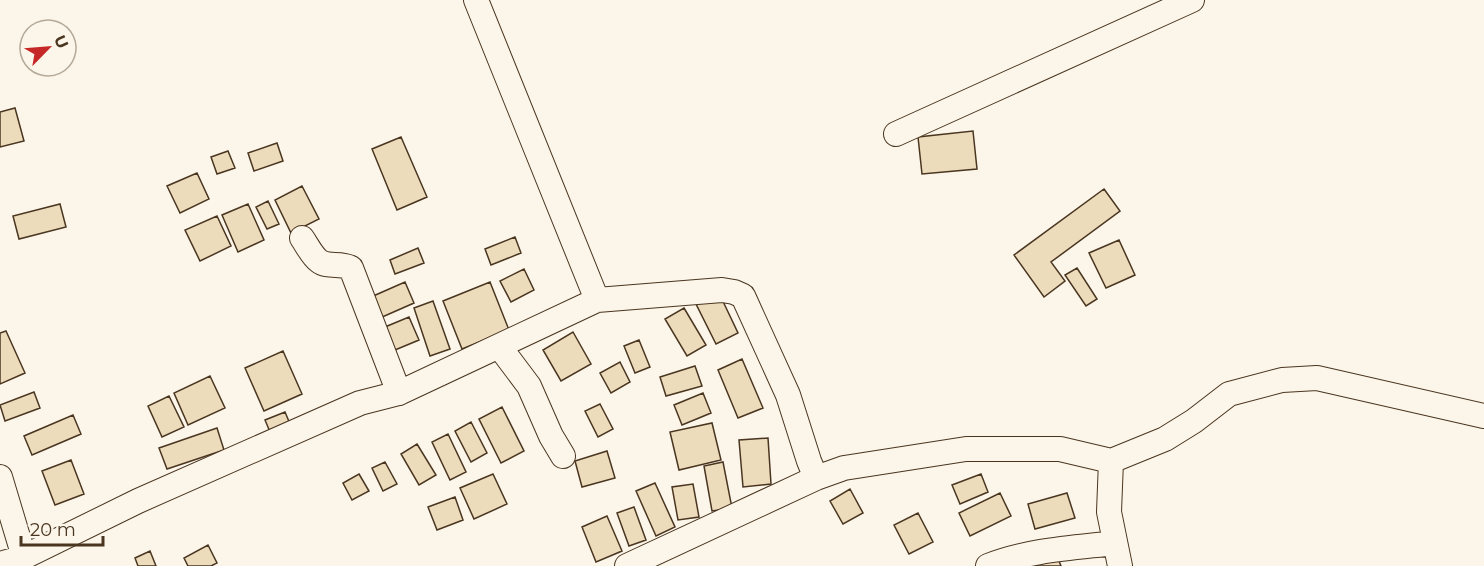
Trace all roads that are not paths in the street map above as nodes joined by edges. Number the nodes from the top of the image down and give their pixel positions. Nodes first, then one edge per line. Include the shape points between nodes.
1 (476, 0) edge
2 (1192, 0) edge
3 (896, 134) dead end
4 (302, 238) dead end
5 (597, 300) junction
6 (499, 346) junction
7 (399, 393) junction
8 (1484, 416) edge
9 (563, 456) dead end
10 (1111, 461) junction
11 (0, 477) edge
12 (816, 478) junction
13 (1118, 555) edge
14 (24, 556) junction
15 (0, 564) edge
16 (627, 566) edge
17 (988, 566) edge

1 - 5 street
2 - 3 street
4 - 7 street via 323,264 351,268
5 - 6 street
5 - 12 street via 722,290 743,296 788,395
6 - 7 street
6 - 9 street via 529,386
7 - 14 street via 360,403
8 - 10 street via 1317,378 1282,380 1229,394 1165,439
10 - 12 street via 1060,449 966,448 844,468
10 - 13 street via 1109,512
11 - 14 street
12 - 16 street
13 - 17 street via 1037,552
14 - 15 street

